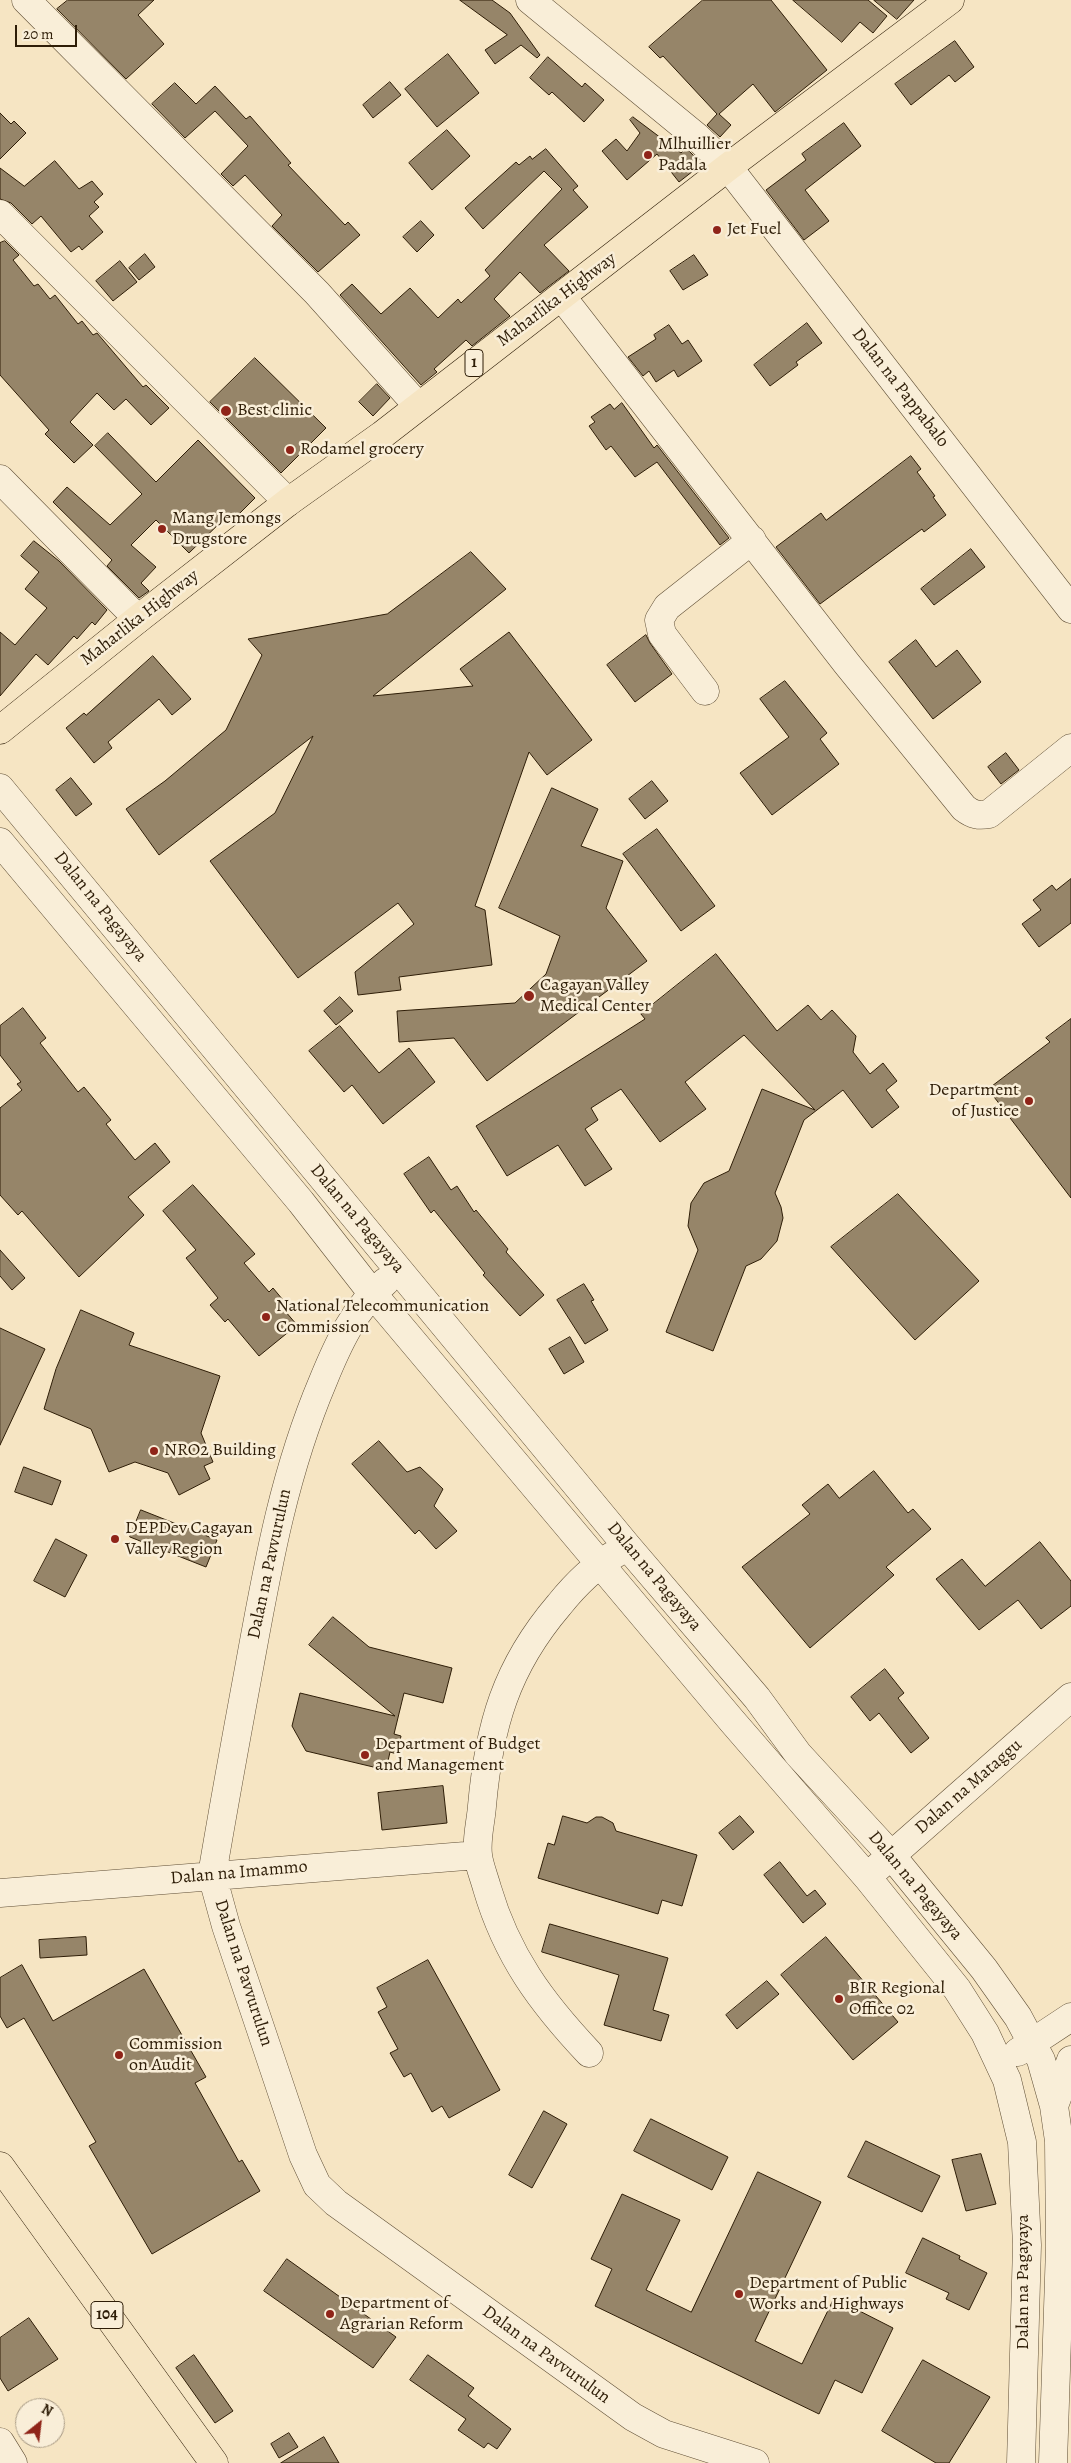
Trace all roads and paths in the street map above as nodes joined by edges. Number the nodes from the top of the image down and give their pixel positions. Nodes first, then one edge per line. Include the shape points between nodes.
1 (26, 0) edge
2 (950, 0) edge
3 (541, 3) edge
4 (728, 167) junction
5 (0, 214) edge
6 (562, 297) junction
7 (418, 406) junction
8 (0, 479) edge
9 (288, 502) junction
10 (752, 540) junction
11 (1071, 608) edge
12 (138, 618) junction
13 (705, 691) dead end
14 (0, 730) edge
15 (1071, 748) edge
16 (0, 788) edge
17 (0, 842) edge
18 (399, 1270) junction
19 (372, 1293) junction
20 (627, 1546) junction
21 (600, 1563) junction
22 (1071, 1697) edge
23 (478, 1855) junction
24 (891, 1855) junction
25 (212, 1875) junction
26 (866, 1877) junction
27 (0, 1893) edge
28 (1018, 2017) junction
29 (1070, 2025) edge
30 (1037, 2052) junction
31 (589, 2053) dead end
32 (1071, 2060) edge
33 (1004, 2071) junction
34 (1054, 2106) junction
35 (0, 2166) edge
36 (0, 2442) edge
37 (208, 2461) edge
38 (13, 2463) edge
39 (755, 2463) edge
40 (1021, 2463) edge
41 (1053, 2463) edge

1 - 7 street via 317,293
2 - 4 highway, Maharlika Highway / 1
3 - 4 street, Dalan na Pappabalo
4 - 6 highway, Maharlika Highway / 1
4 - 11 street, Dalan na Pappabalo
5 - 9 street
6 - 7 highway, Maharlika Highway / 1
6 - 10 street
7 - 9 highway, Maharlika Highway / 1
8 - 12 street
9 - 12 highway, Maharlika Highway / 1
10 - 13 street via 667,607 659,620 662,634
10 - 15 street via 847,664 971,814 989,814
12 - 14 highway, Maharlika Highway / 1
16 - 18 street, Dalan na Pagayaya
17 - 19 street, Dalan na Pagayaya via 301,1202
18 - 19 street, Dalan na Pavvurulun
18 - 20 street, Dalan na Pagayaya
19 - 21 street, Dalan na Pagayaya
19 - 25 street, Dalan na Pavvurulun via 337,1348 291,1467 270,1551
20 - 21 street
20 - 24 street, Dalan na Pagayaya via 757,1698 798,1754
21 - 23 street via 569,1592 537,1630 513,1671 496,1716 484,1779
21 - 26 street, Dalan na Pagayaya
22 - 24 street, Dalan na Mataggu
23 - 25 street, Dalan na Imammo
23 - 31 street via 506,1942 525,1976 559,2022
24 - 26 street, Dalan na Mataggu
24 - 28 street, Dalan na Pagayaya via 984,1969
25 - 27 street, Dalan na Imammo
25 - 39 street, Dalan na Pavvurulun via 303,2156 317,2186 336,2203 633,2417 664,2434
26 - 33 street, Dalan na Pagayaya via 957,1989
28 - 29 street
28 - 30 street, Dalan na Pagayaya
29 - 30 street
30 - 33 street
30 - 34 street, Dalan na Pagayaya
32 - 34 street
33 - 40 street, Dalan na Pagayaya via 1022,2142 1027,2245
34 - 41 street, Dalan na Pagayaya via 1059,2141 1060,2247
35 - 37 highway, 104
36 - 38 street

